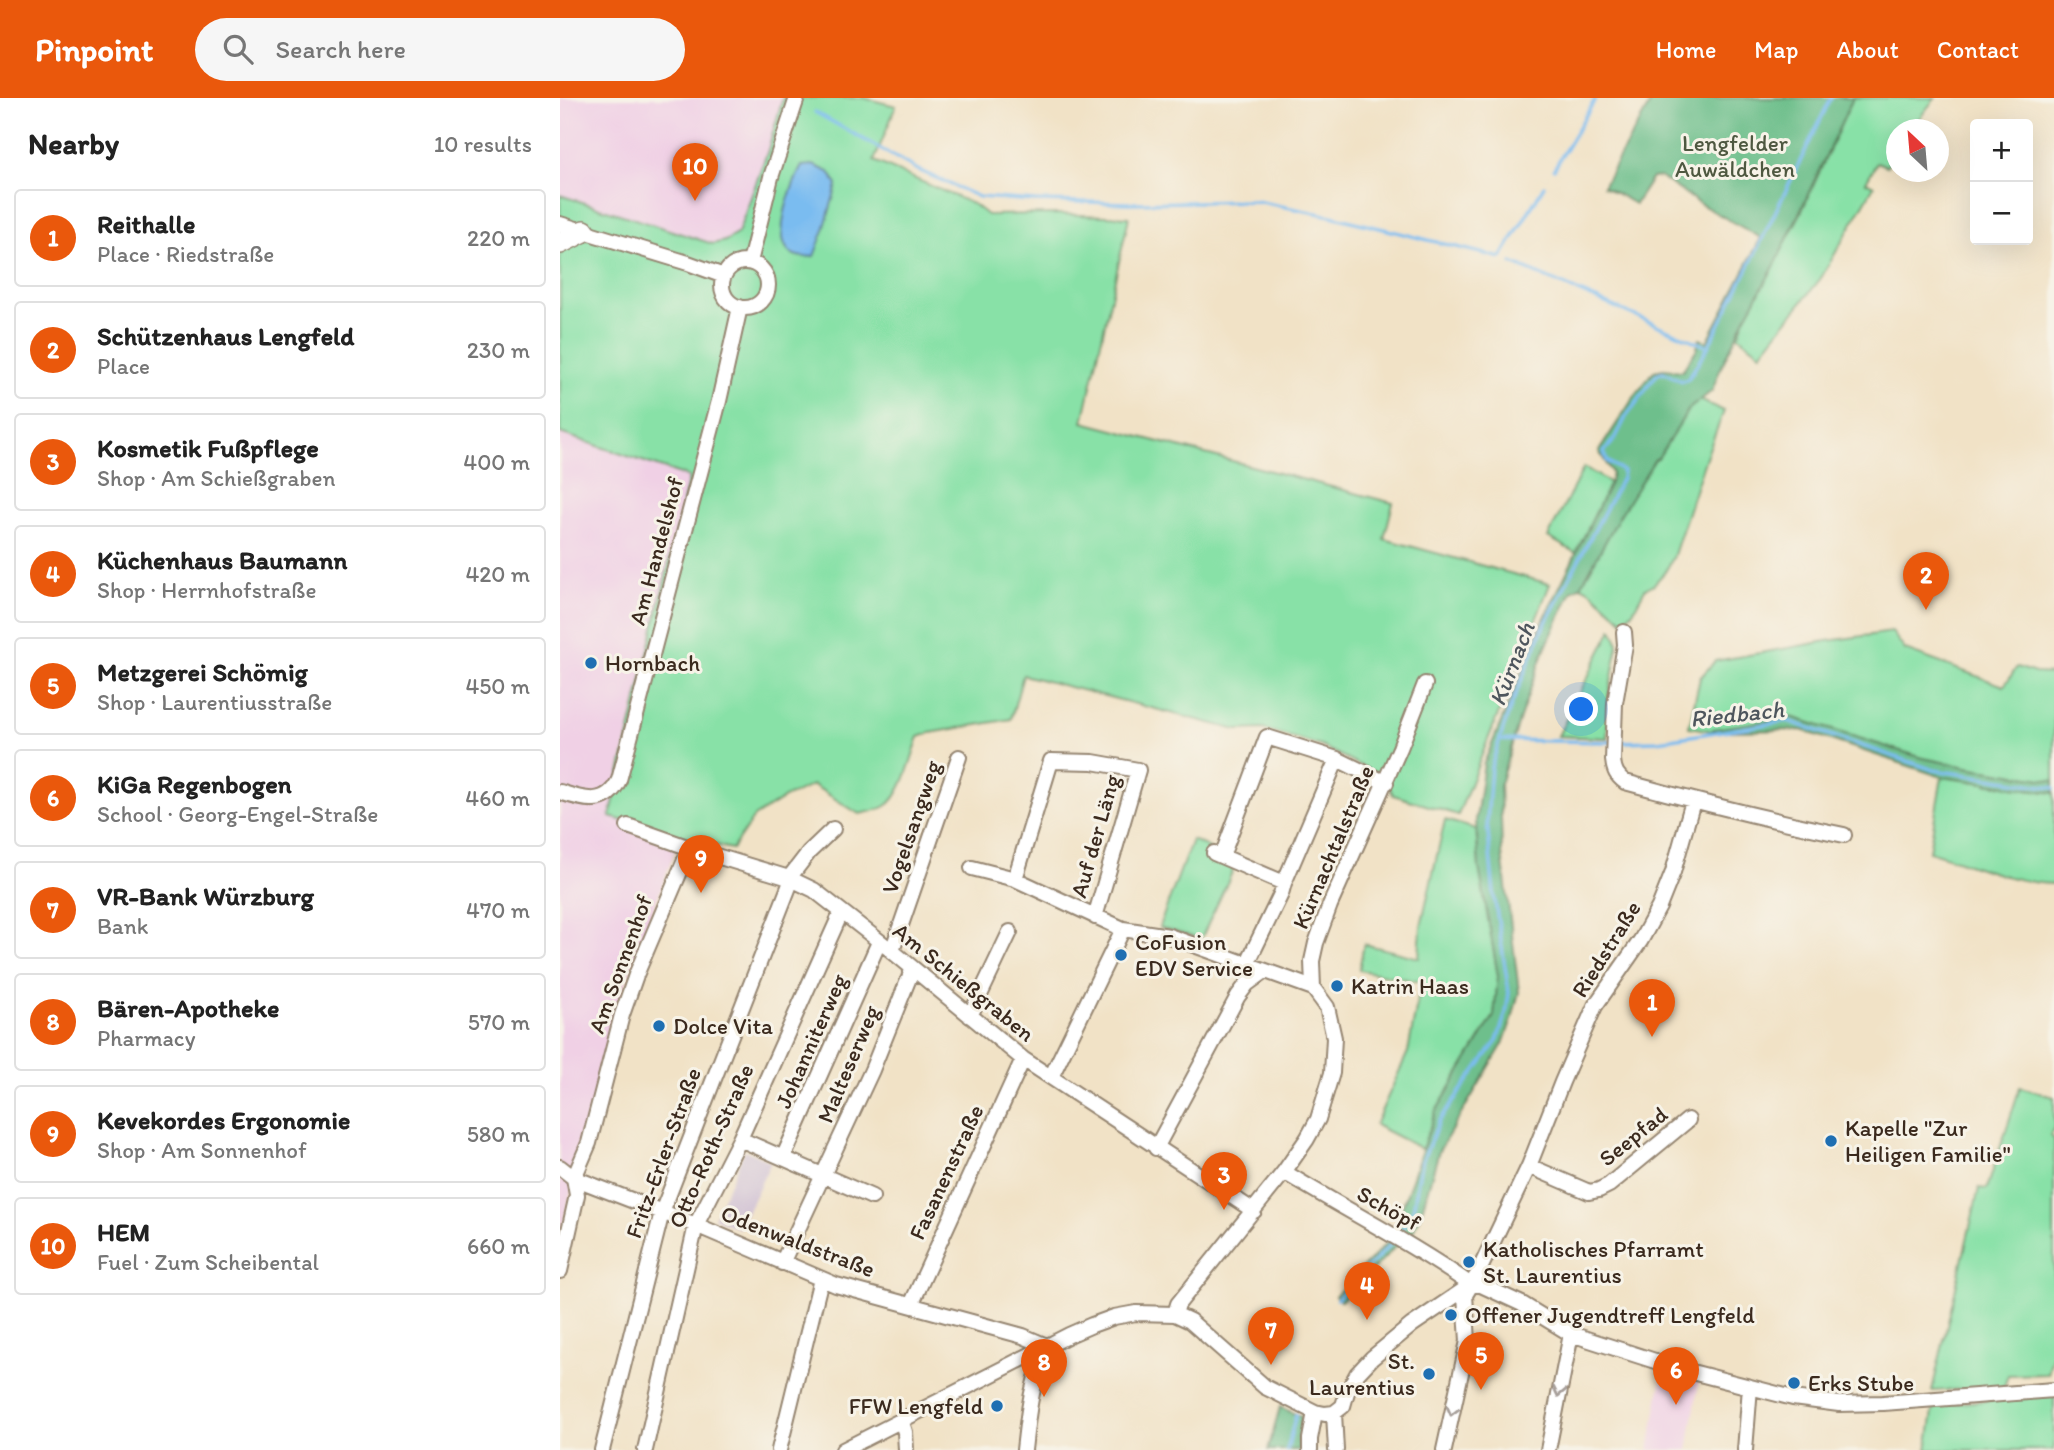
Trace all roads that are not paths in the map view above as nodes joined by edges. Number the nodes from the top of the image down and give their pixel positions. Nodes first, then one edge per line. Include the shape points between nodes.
1 (797, 98) edge
2 (560, 224) edge
3 (584, 232) junction
4 (560, 243) edge
5 (750, 262) junction
6 (724, 276) junction
7 (740, 307) junction
8 (1624, 632) dead end
9 (1425, 684) dead end
10 (959, 757) dead end
11 (1337, 759) junction
12 (1386, 783) junction
13 (560, 792) edge
14 (1693, 801) junction
15 (628, 826) dead end
16 (833, 828) dead end
17 (1844, 835) dead end
18 (690, 848) junction
19 (972, 868) dead end
20 (791, 878) junction
21 (1015, 879) junction
22 (1284, 883) junction
23 (841, 913) junction
24 (1095, 917) junction
25 (1122, 929) junction
26 (1010, 932) dead end
27 (886, 947) junction
28 (1247, 964) junction
29 (913, 968) junction
30 (1265, 971) junction
31 (1313, 988) junction
32 (970, 1016) junction
33 (1023, 1059) junction
34 (1051, 1077) junction
35 (1688, 1120) dead end
36 (740, 1139) junction
37 (1156, 1148) junction
38 (783, 1158) junction
39 (1529, 1166) junction
40 (560, 1167) edge
41 (1284, 1172) junction
42 (822, 1176) junction
43 (574, 1178) junction
44 (872, 1197) dead end
45 (1254, 1211) junction
46 (662, 1212) junction
47 (696, 1225) junction
48 (782, 1263) junction
49 (560, 1270) edge
50 (821, 1279) junction
51 (1471, 1285) junction
52 (911, 1305) junction
53 (1175, 1314) junction
54 (1571, 1334) junction
55 (1049, 1346) junction
56 (1015, 1364) junction
57 (1037, 1375) junction
58 (1750, 1387) junction
59 (2054, 1391) edge
60 (1315, 1412) junction
61 (1334, 1413) junction
62 (901, 1420) junction
63 (602, 1450) edge
64 (645, 1450) edge
65 (779, 1450) edge
66 (843, 1450) edge
67 (906, 1450) edge
68 (1024, 1450) edge
69 (1310, 1450) edge
70 (1336, 1450) edge
71 (1444, 1450) edge
72 (1548, 1450) edge
73 (1745, 1450) edge

1 - 5 street
2 - 3 street
3 - 4 highway
3 - 6 street
5 - 6 street via 732,266
5 - 7 street via 763,271 768,285 756,305
6 - 7 street via 725,295
7 - 13 street, Am Handelshof via 619,780 616,788 594,800
8 - 14 street via 1615,703 1614,769 1625,782
9 - 12 street, Kürnachtalstraße
10 - 27 street, Vogelsangweg
11 - 12 street
11 - 22 street
11 - 22 street via 1267,737 1218,855
12 - 31 street, Kürnachtalstraße via 1316,943
14 - 17 street
14 - 39 street, Riedstraße via 1659,907 1595,1006
15 - 18 street, Am Schießgraben
16 - 20 street, Fritz-Erler-Straße
18 - 20 street, Am Schießgraben
18 - 43 street, Am Sonnenhof via 636,975 589,1143
19 - 21 street
20 - 23 street, Am Schießgraben
20 - 46 street, Fritz-Erler-Straße
21 - 24 street
21 - 24 street, Auf der Läng via 1051,761 1138,770
22 - 28 street
23 - 27 street, Am Schießgraben
23 - 36 street, Otto-Roth-Straße
24 - 25 street
25 - 28 street via 1169,936
25 - 34 street
26 - 32 street
27 - 29 street, Am Schießgraben
27 - 38 street, Johanniterweg
28 - 30 street
29 - 32 street, Am Schießgraben
29 - 42 street, Malteserweg
30 - 31 street
30 - 37 street via 1238,996
31 - 41 street via 1331,1022 1332,1073 1318,1119
32 - 33 street, Am Schießgraben
33 - 34 street, Am Schießgraben
33 - 52 street, Fasanenstraße
34 - 37 street, Am Schießgraben
35 - 39 street, Seepfad via 1599,1190 1589,1192
36 - 38 street
36 - 47 street, Otto-Roth-Straße
37 - 45 street, Am Schießgraben
38 - 42 street
39 - 51 street, Riedstraße
40 - 43 street
41 - 45 street
41 - 51 street, Schöpf
42 - 44 street
42 - 48 street, Malteserweg
43 - 46 street, Odenwaldstraße
43 - 49 street via 577,1195
45 - 53 street via 1178,1304
46 - 47 street, Odenwaldstraße
46 - 63 street, Fritz-Erler-Straße
47 - 48 street, Odenwaldstraße
47 - 64 street, Otto-Roth-Straße
48 - 50 street, Odenwaldstraße
50 - 52 street, Odenwaldstraße
50 - 65 street
51 - 54 street, Schöpf via 1522,1304
51 - 61 street via 1372,1358
51 -> 71 street via 1465,1295 1466,1350
52 - 55 street, Odenwaldstraße
53 - 55 street via 1114,1317
53 - 60 street via 1190,1321 1265,1387
54 - 58 street, Schöpf
54 -> 72 street
55 - 56 street
55 - 57 street
56 - 57 street
56 - 62 street
57 - 68 street
58 - 59 street, Schöpf via 1839,1404
58 - 73 street
60 - 61 street
60 - 69 street
61 - 70 street
62 - 66 street
62 - 67 street

